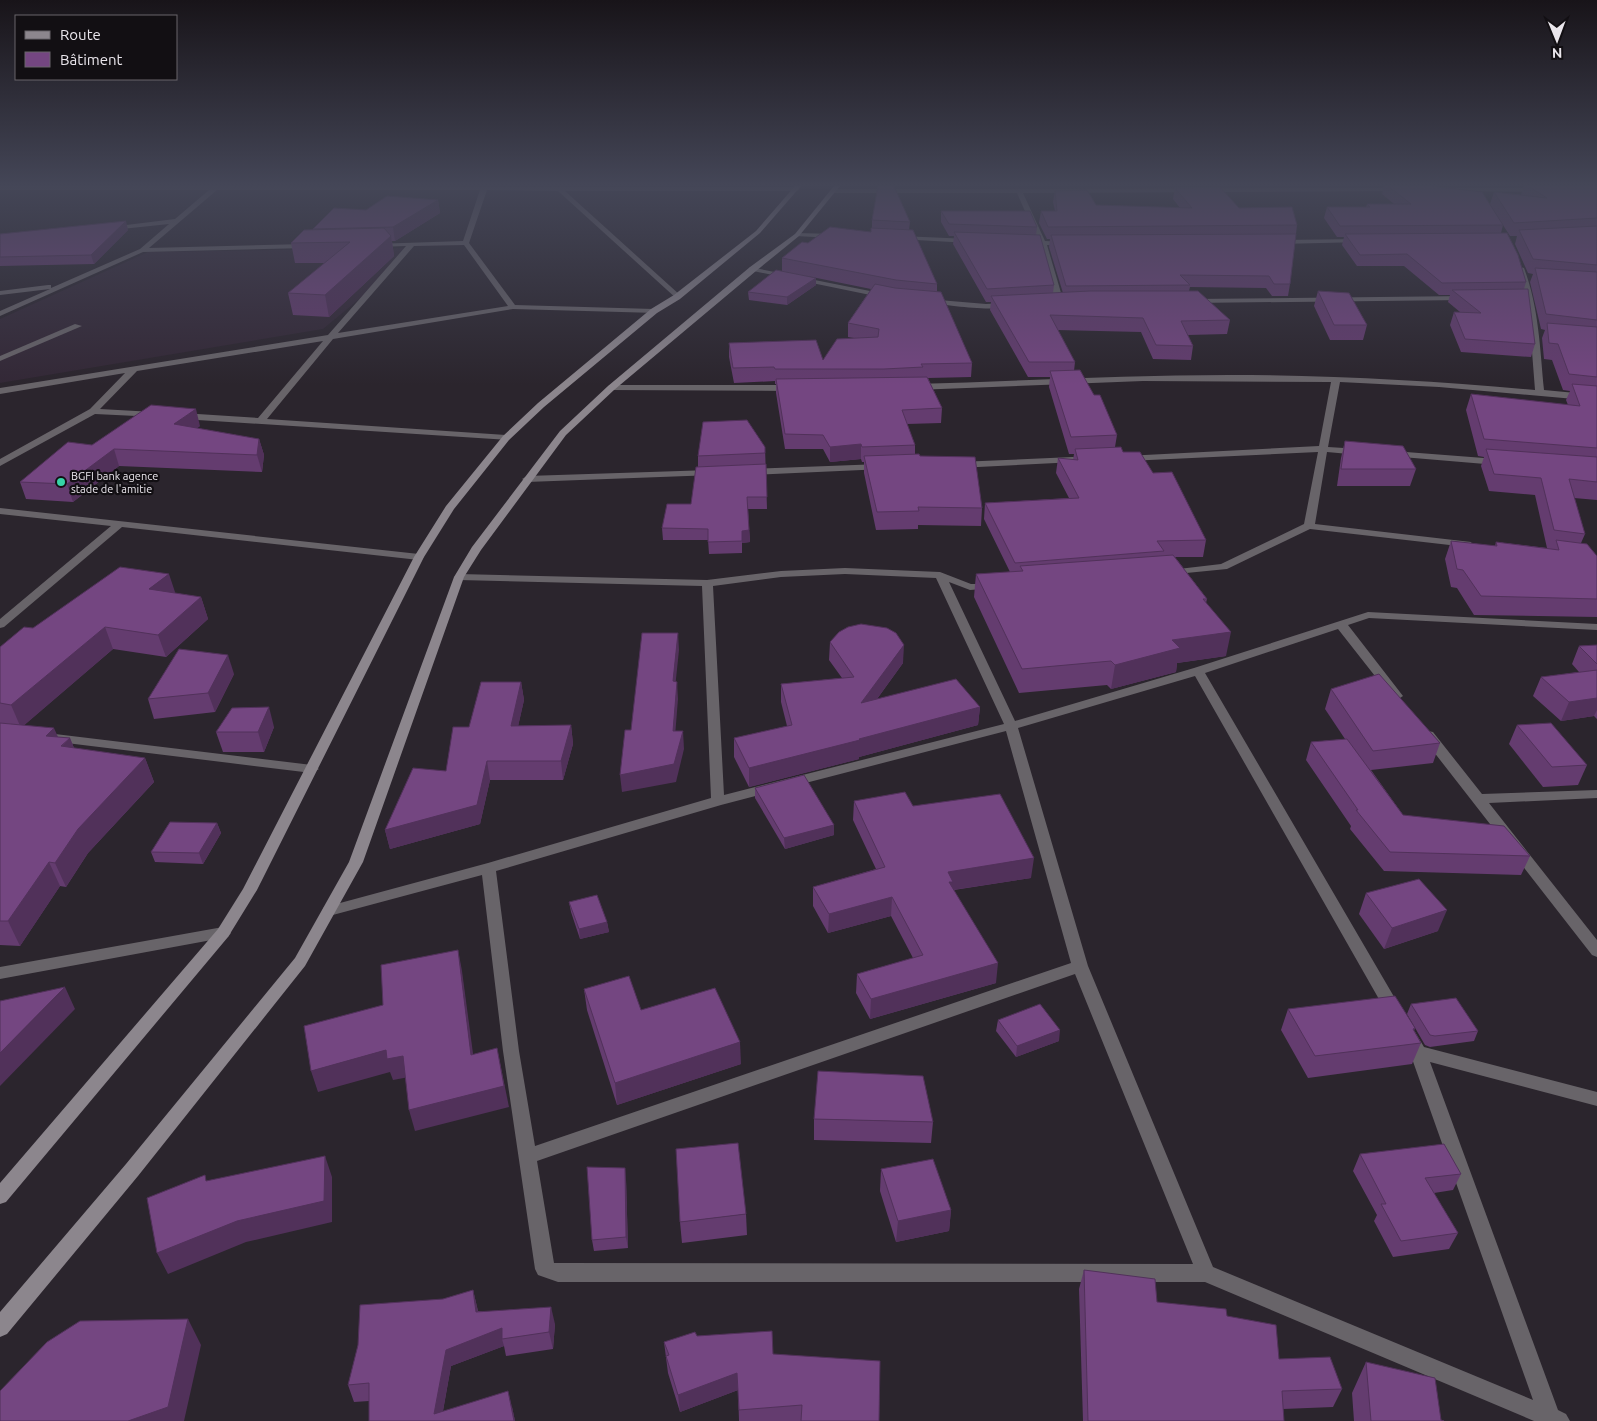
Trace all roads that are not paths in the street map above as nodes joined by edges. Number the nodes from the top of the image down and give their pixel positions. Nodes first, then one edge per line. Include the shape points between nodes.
1 (137, 252) edge
2 (405, 252) edge
3 (473, 252) edge
4 (629, 252) edge
5 (733, 252) edge
6 (775, 252) edge
7 (1046, 252) edge
8 (1518, 262) edge
9 (753, 269) junction
10 (1524, 277) junction
11 (1533, 278) edge
12 (61, 286) junction
13 (0, 293) edge
14 (677, 297) junction
15 (895, 298) edge
16 (1470, 298) edge
17 (1519, 298) edge
18 (1529, 298) junction
19 (922, 300) edge
20 (1186, 301) edge
21 (1069, 302) edge
22 (1051, 303) edge
23 (1060, 303) junction
24 (1014, 305) edge
25 (513, 307) junction
26 (654, 311) junction
27 (0, 314) edge
28 (78, 326) dead end
29 (331, 336) junction
30 (0, 359) edge
31 (134, 369) junction
32 (1336, 380) junction
33 (903, 387) edge
34 (611, 388) junction
35 (805, 388) edge
36 (0, 391) edge
37 (1540, 392) junction
38 (1597, 398) edge
39 (93, 411) junction
40 (162, 415) edge
41 (172, 416) edge
42 (262, 421) junction
43 (506, 438) junction
44 (1323, 449) junction
45 (1122, 458) edge
46 (1082, 460) edge
47 (0, 463) edge
48 (1509, 463) edge
49 (952, 465) edge
50 (893, 467) edge
51 (725, 472) edge
52 (745, 472) edge
53 (527, 479) junction
54 (0, 512) edge
55 (120, 524) junction
56 (1309, 526) junction
57 (1478, 545) edge
58 (420, 557) junction
59 (1158, 574) edge
60 (940, 575) junction
61 (459, 577) junction
62 (707, 583) junction
63 (999, 585) edge
64 (1340, 623) junction
65 (0, 625) edge
66 (1597, 627) edge
67 (1198, 671) junction
68 (1406, 707) edge
69 (1418, 722) edge
70 (1011, 726) junction
71 (39, 736) edge
72 (312, 769) junction
73 (1597, 794) edge
74 (1478, 799) junction
75 (718, 801) junction
76 (488, 868) junction
77 (330, 911) junction
78 (223, 933) junction
79 (1597, 951) edge
80 (1080, 966) junction
81 (0, 973) edge
82 (1418, 1052) junction
83 (1597, 1099) edge
84 (528, 1156) junction
85 (0, 1196) edge
86 (1206, 1273) junction
87 (0, 1327) edge
88 (1555, 1419) edge

1 - 12 street
2 - 29 street
3 - 25 street
4 - 14 street
5 - 14 street
6 - 9 street
7 - 23 street
8 - 10 street
9 - 15 street
9 - 34 street
10 - 11 street
10 - 18 street
12 - 13 street
12 - 27 street
14 - 26 street
16 - 20 street
17 - 18 street
18 - 37 street via 1539,334
19 - 24 street via 986,306
21 - 23 street
22 - 23 street
25 - 26 street
25 - 29 street
26 - 43 street
28 - 30 street
29 - 31 street
29 - 42 street
31 - 36 street
31 - 39 street
32 - 33 street via 1176,378
32 - 37 street
32 - 44 street
34 - 35 street
34 - 53 street via 564,433
37 - 38 street
39 - 40 street
39 - 47 street
41 - 42 street
42 - 43 street
43 - 58 street via 450,508
44 - 45 street
44 - 48 street
44 - 56 street
46 - 49 street
50 - 52 street
51 - 53 street
53 - 61 street
54 - 55 street
55 - 58 street
55 - 65 street
56 - 57 street
56 - 59 street via 1223,567
58 - 72 street
60 - 62 street via 845,571 781,574
60 - 63 street via 970,587
60 - 70 street
61 - 62 street
61 - 77 street via 356,862
62 - 75 street
64 - 66 street via 1368,615
64 - 67 street
64 - 68 street
67 - 70 street
67 - 82 street
69 - 74 street
70 - 75 street
70 - 80 street
71 - 72 street
72 - 78 street via 250,890
73 - 74 street
74 - 79 street
75 - 76 street
76 - 77 street
76 - 84 street
77 - 87 street via 293,969 132,1170
78 - 81 street
78 - 85 street
80 - 84 street
80 - 86 street
82 - 83 street
82 - 88 street
84 - 86 street via 545,1269 558,1273
86 - 88 street

